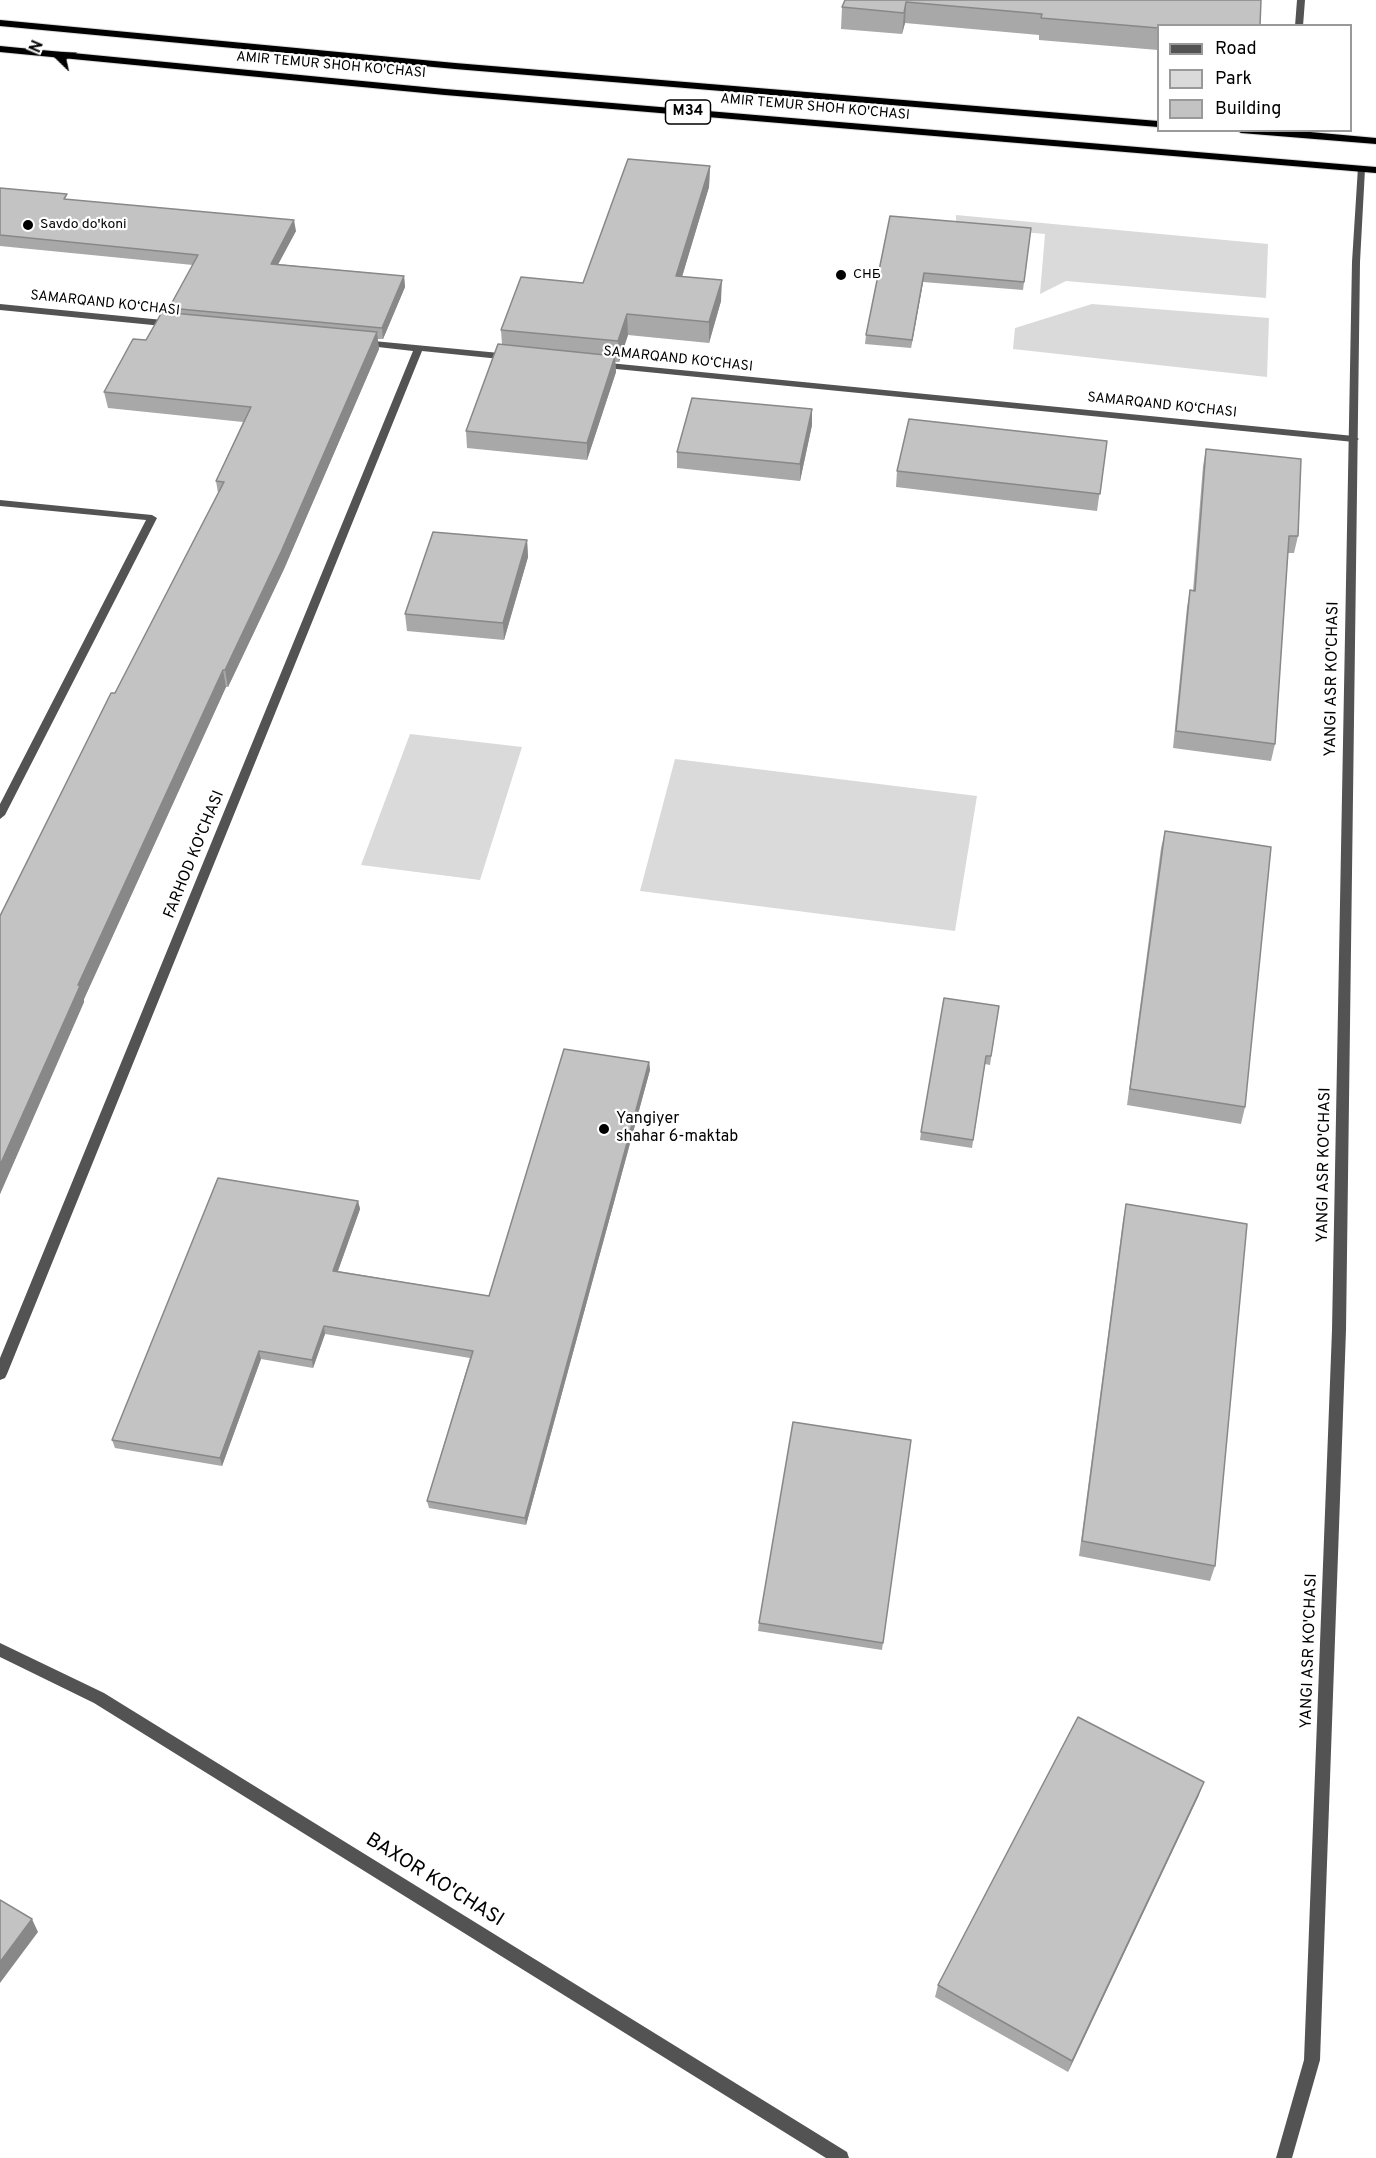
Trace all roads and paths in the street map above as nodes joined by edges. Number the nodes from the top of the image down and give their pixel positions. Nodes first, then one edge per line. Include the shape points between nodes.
1 (1301, 0) edge
2 (0, 23) edge
3 (1299, 24) edge
4 (0, 49) edge
5 (1157, 124) edge
6 (1273, 132) edge
7 (1289, 133) edge
8 (1376, 141) edge
9 (1361, 169) junction
10 (1376, 170) edge
11 (0, 307) edge
12 (186, 325) edge
13 (350, 341) edge
14 (419, 348) junction
15 (526, 358) edge
16 (585, 364) edge
17 (1354, 439) junction
18 (0, 503) edge
19 (0, 815) edge
20 (0, 1374) edge
21 (0, 1650) edge
22 (841, 2158) edge
23 (1284, 2158) edge

1 - 3 street
2 - 5 highway, AMIR TEMUR SHOH KO'CHASI / M34 via 454,66
4 - 9 highway, AMIR TEMUR SHOH KO'CHASI / M34 via 480,95
6 - 7 highway
7 - 8 highway
9 - 10 highway, AMIR TEMUR SHOH KO'CHASI / M34
9 - 17 street, YANGI ASR KO'CHASI
11 - 12 street, SAMARQAND KO‘CHASI
13 - 14 street
14 - 15 street
14 - 20 street, FARHOD KO'CHASI
16 - 17 street, SAMARQAND KO‘CHASI
17 - 23 street, YANGI ASR KO'CHASI via 1339,1330 1311,2060
18 - 19 street via 152,518
21 - 22 street, BAXOR KO'CHASI via 99,1698

